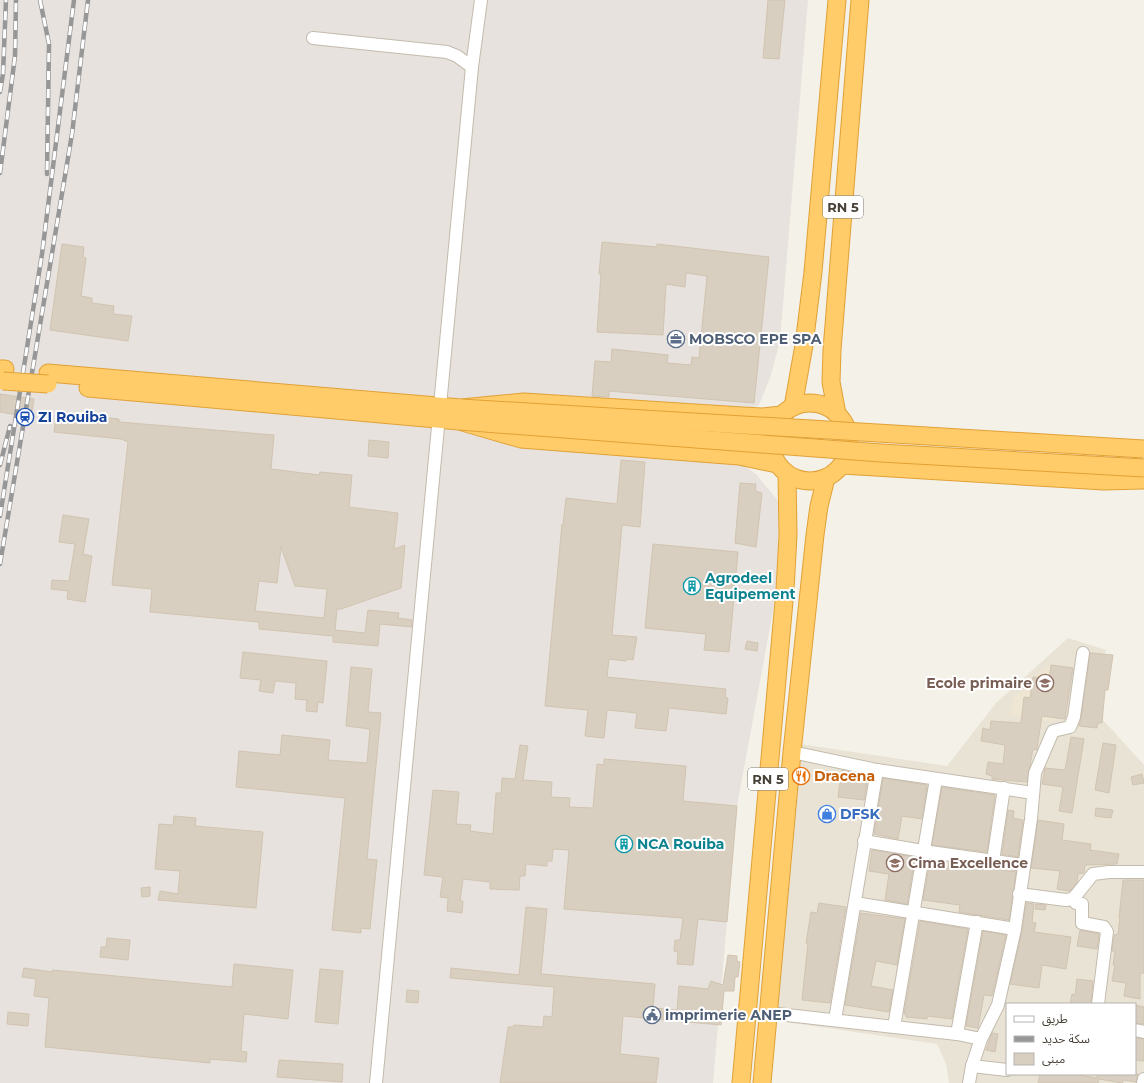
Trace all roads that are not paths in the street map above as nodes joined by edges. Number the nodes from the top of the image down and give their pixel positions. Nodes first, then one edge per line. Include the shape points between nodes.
1 (481, 0) edge
2 (836, 0) edge
3 (860, 0) edge
4 (313, 38) dead end
5 (472, 67) junction
6 (2, 375) edge
7 (787, 411) junction
8 (438, 412) junction
9 (460, 414) junction
10 (841, 418) junction
11 (1144, 441) edge
12 (1144, 449) edge
13 (842, 465) junction
14 (1144, 468) edge
15 (782, 469) junction
16 (826, 478) junction
17 (1144, 480) edge
18 (1083, 653) dead end
19 (792, 752) junction
20 (877, 770) junction
21 (936, 779) junction
22 (1004, 788) junction
23 (1033, 793) junction
24 (864, 841) junction
25 (923, 851) junction
26 (993, 860) junction
27 (1023, 864) junction
28 (1144, 872) edge
29 (1019, 894) junction
30 (1074, 897) junction
31 (855, 903) junction
32 (914, 912) junction
33 (977, 922) junction
34 (1015, 929) junction
35 (1098, 1003) edge
36 (1002, 1006) edge
37 (769, 1013) junction
38 (835, 1020) junction
39 (894, 1028) junction
40 (957, 1034) junction
41 (981, 1040) junction
42 (972, 1066) junction
43 (1006, 1070) edge
44 (1144, 1079) edge
45 (376, 1083) edge
46 (742, 1083) edge
47 (762, 1083) edge
48 (969, 1083) edge
49 (1143, 1083) edge

1 - 5 street
2 - 7 highway, RN 5 via 804,345
3 - 10 highway, RN 5 via 832,350 831,382
4 - 5 street via 447,52
5 - 8 street
6 - 8 highway, bridge
7 - 9 highway via 755,417 524,402
7 - 10 highway via 800,404 816,403 824,405
7 - 15 highway via 772,434 771,444
8 - 9 highway
8 - 45 street
9 - 12 highway, bridge
9 - 14 highway, bridge via 881,453
9 - 15 highway via 521,438 739,456
10 - 11 highway
10 - 13 highway via 848,433 849,444
13 - 16 highway
13 - 17 highway via 1104,481
15 - 16 highway via 806,481
15 - 46 highway, RN 5 via 788,535 785,590
16 - 19 highway, RN 5 via 815,534
18 - 23 street via 1074,717 1070,727 1053,731 1049,737 1035,773
19 - 20 street
19 - 37 highway, RN 5
20 - 21 street
20 - 24 street
21 - 22 street
21 - 25 street
22 - 23 street
22 - 26 street
23 - 27 street
24 - 25 street
24 - 31 street
25 - 26 street
25 - 32 street
26 - 27 street
27 - 29 street
28 - 30 street via 1093,874
29 - 30 street via 1066,900
29 - 34 street
30 - 35 street via 1076,903 1082,904 1082,923 1104,927 1107,932
31 - 32 street
31 - 38 street
32 - 33 street
32 - 39 street
33 - 34 street
33 - 40 street
34 - 36 street
36 - 41 street
37 - 38 street
37 - 47 highway, RN 5
38 - 39 street
39 - 40 street
40 - 41 street
41 - 42 street
42 - 43 street
42 - 48 street
44 - 49 street

